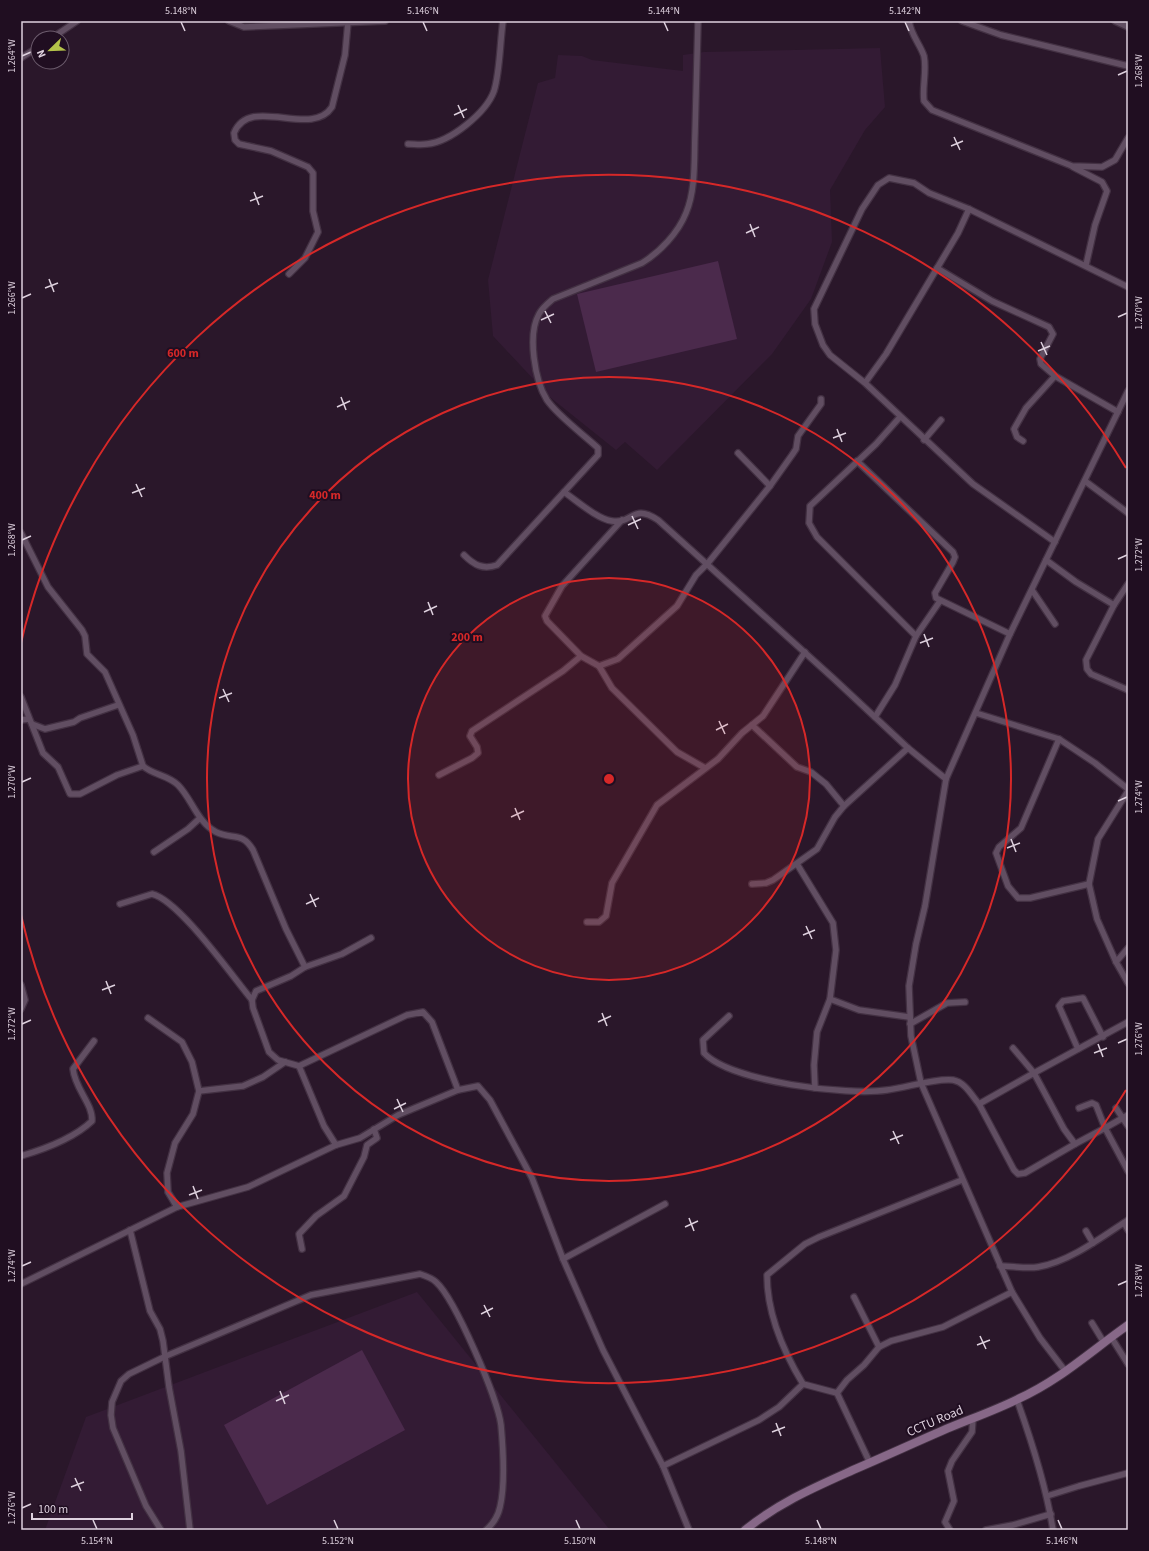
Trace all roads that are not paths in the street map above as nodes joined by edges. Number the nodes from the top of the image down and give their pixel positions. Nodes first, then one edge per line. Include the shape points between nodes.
1 (77, 21) edge
2 (229, 21) edge
3 (363, 21) edge
4 (385, 21) edge
5 (503, 21) edge
6 (698, 21) edge
7 (909, 21) edge
8 (962, 21) edge
9 (1115, 21) edge
10 (348, 22) junction
11 (1128, 27) edge
12 (64, 30) edge
13 (30, 52) edge
14 (21, 58) edge
15 (1128, 66) edge
16 (1128, 138) edge
17 (408, 144) dead end
18 (1072, 166) junction
19 (969, 209) junction
20 (1086, 264) junction
21 (937, 268) junction
22 (289, 274) dead end
23 (1128, 286) edge
24 (1055, 376) junction
25 (865, 383) junction
26 (1128, 391) edge
27 (821, 399) dead end
28 (1126, 401) edge
29 (1118, 412) junction
30 (900, 417) junction
31 (941, 420) dead end
32 (924, 440) junction
33 (1023, 441) dead end
34 (738, 454) dead end
35 (857, 461) junction
36 (1085, 481) junction
37 (770, 486) junction
38 (564, 492) junction
39 (1128, 513) edge
40 (622, 520) junction
41 (21, 533) edge
42 (1055, 542) junction
43 (464, 555) dead end
44 (1046, 560) junction
45 (708, 563) junction
46 (1128, 584) edge
47 (1032, 590) junction
48 (940, 601) junction
49 (1114, 605) junction
50 (1055, 624) dead end
51 (1010, 634) junction
52 (916, 636) junction
53 (805, 652) junction
54 (581, 656) junction
55 (599, 666) junction
56 (1128, 690) edge
57 (21, 698) edge
58 (118, 705) junction
59 (976, 713) junction
60 (875, 717) junction
61 (21, 720) edge
62 (31, 721) junction
63 (752, 725) junction
64 (1059, 739) junction
65 (908, 748) junction
66 (143, 766) junction
67 (705, 768) junction
68 (439, 775) dead end
69 (946, 779) junction
70 (1128, 790) edge
71 (844, 806) junction
72 (200, 818) junction
73 (154, 852) dead end
74 (797, 864) junction
75 (752, 884) dead end
76 (1089, 884) junction
77 (120, 904) dead end
78 (587, 922) dead end
79 (372, 938) dead end
80 (1128, 948) edge
81 (1116, 962) junction
82 (305, 967) junction
83 (1128, 983) edge
84 (21, 985) edge
85 (830, 999) junction
86 (252, 1000) junction
87 (965, 1002) dead end
88 (21, 1009) edge
89 (730, 1016) dead end
90 (909, 1017) junction
91 (148, 1018) dead end
92 (1128, 1022) edge
93 (910, 1024) junction
94 (1103, 1036) junction
95 (94, 1041) dead end
96 (1013, 1048) dead end
97 (1078, 1049) junction
98 (285, 1062) junction
99 (299, 1066) junction
100 (1034, 1073) junction
101 (920, 1083) junction
102 (815, 1088) junction
103 (458, 1090) junction
104 (199, 1091) junction
105 (979, 1104) junction
106 (1079, 1108) dead end
107 (1116, 1108) dead end
108 (1125, 1116) edge
109 (1128, 1126) edge
110 (1105, 1128) junction
111 (374, 1129) junction
112 (1076, 1144) junction
113 (336, 1145) junction
114 (21, 1156) edge
115 (1128, 1171) edge
116 (962, 1180) junction
117 (665, 1204) dead end
118 (177, 1207) junction
119 (1126, 1221) edge
120 (130, 1230) junction
121 (1128, 1230) edge
122 (1086, 1231) dead end
123 (1093, 1243) junction
124 (302, 1249) dead end
125 (563, 1259) junction
126 (1000, 1266) junction
127 (21, 1284) edge
128 (1012, 1292) junction
129 (854, 1297) dead end
130 (1092, 1323) dead end
131 (1128, 1324) edge
132 (1111, 1337) junction
133 (1103, 1341) junction
134 (879, 1347) junction
135 (166, 1356) junction
136 (1128, 1364) edge
137 (1066, 1372) junction
138 (803, 1384) junction
139 (836, 1393) junction
140 (1017, 1400) junction
141 (973, 1418) junction
142 (870, 1462) junction
143 (663, 1466) junction
144 (1128, 1473) edge
145 (1047, 1496) junction
146 (1051, 1514) junction
147 (161, 1530) edge
148 (190, 1530) edge
149 (486, 1530) edge
150 (689, 1530) edge
151 (745, 1530) edge
152 (950, 1530) edge
153 (986, 1530) edge
154 (1053, 1530) edge

1 - 12 street
2 - 10 street via 244,27
3 - 4 street
3 - 10 street
5 - 17 street via 494,90 489,102 474,118 448,138 428,144
6 - 38 street via 694,168 692,195 686,214 676,230 653,256 642,263 553,299 545,305 538,316 534,330 533,346 537,376 548,401 600,451
7 - 18 street via 914,39 923,55 923,96 926,106
8 - 15 street via 1001,35
9 - 11 street
10 - 22 street via 345,55 332,107 328,113 299,119 259,116 240,123 234,133 239,144 271,151 308,167 313,173 313,210 318,232 305,258
13 - 14 street
16 - 18 street via 1115,160 1102,167
18 - 20 street via 1102,182 1107,191 1095,225
19 - 20 street
19 - 21 street
19 - 25 street via 929,193 914,183 889,178 878,185 862,209 814,309 815,324 823,345 830,355
20 - 23 street
21 - 24 street via 992,301 1050,328 1053,334 1040,359 1041,364
21 - 25 street via 886,354
24 - 29 street
24 - 33 street via 1026,408 1014,429 1017,437
25 - 30 street
26 - 28 street
27 - 37 street via 821,404 798,436 796,449
28 - 29 street
29 - 36 street
30 - 32 street
30 - 35 street
31 - 32 street
32 - 42 street via 973,484
34 - 37 street
35 - 48 street via 953,552 953,562 935,593
35 - 52 street via 810,506 809,523 817,537
36 - 39 street
36 - 42 street
37 - 45 street
38 - 40 street via 600,517 612,521
38 - 43 street via 497,565 484,568
40 - 45 street via 641,512 648,513
40 - 54 street via 562,586 545,616 547,622
41 - 58 street via 48,587 82,630 87,654 104,672
42 - 44 street
44 - 47 street
44 - 49 street
45 - 53 street
45 - 55 street via 696,575 677,606 618,659
46 - 49 street
47 - 50 street
47 - 51 street
48 - 51 street
48 - 52 street
49 - 56 street via 1086,660 1087,669 1091,674
51 - 59 street
52 - 60 street via 895,685
53 - 60 street
53 - 63 street via 763,716
54 - 55 street
54 - 68 street via 563,671 472,731 470,736 478,753
55 - 67 street via 612,688 676,752
57 - 62 street
58 - 62 street via 74,722 45,729
58 - 66 street via 133,735
59 - 64 street
59 - 69 street
60 - 65 street
61 - 62 street
62 - 66 street via 43,753 58,767 70,794 80,794 117,775
63 - 67 street via 718,759
63 - 71 street via 796,767 811,772 826,784
64 - 70 street via 1095,763
64 - 76 street via 1021,828 999,847 996,853 1008,886 1018,898 1030,898
65 - 69 street
65 - 71 street
66 - 72 street via 177,784
67 - 78 street via 657,805 612,883 606,916 599,922
69 - 90 street via 926,906 909,986
70 - 76 street via 1098,839
71 - 74 street via 817,849
72 - 73 street
72 - 82 street via 217,832 237,836 249,844
74 - 75 street via 773,880
74 - 85 street via 833,923 836,950
76 - 81 street via 1097,919
77 - 86 street via 152,894 165,900 180,913
79 - 82 street via 342,954
80 - 81 street
81 - 83 street
82 - 86 street via 256,991
84 - 88 street via 25,1000
85 - 90 street via 859,1010
85 - 102 street via 817,1032
86 - 98 street via 269,1052 273,1057
87 - 93 street via 947,1003
89 - 102 street via 704,1040 704,1053 711,1061 742,1074
90 - 93 street
91 - 104 street via 182,1042 192,1062
92 - 94 street
93 - 101 street
94 - 97 street
94 - 97 street via 1082,998 1063,1001 1059,1006
95 - 114 street via 73,1069 74,1080 92,1113 92,1121 85,1128 45,1149
96 - 100 street
97 - 100 street
98 - 99 street
98 - 104 street via 263,1077 243,1086
99 - 103 street via 407,1015 423,1012 432,1022
99 - 113 street via 324,1126
100 - 105 street
100 - 112 street via 1064,1129
101 - 102 street via 887,1090 857,1092
101 - 105 street via 953,1080 961,1083
101 - 116 street
103 - 111 street via 398,1115
103 - 125 street via 478,1086 490,1100 532,1178
104 - 118 street via 193,1114 175,1143 167,1173 168,1192
105 - 112 street via 1018,1174 1025,1173
106 - 110 street via 1092,1103 1096,1105
107 - 108 street
108 - 109 street
108 - 110 street
110 - 112 street
110 - 115 street
111 - 113 street via 360,1138
111 - 124 street via 376,1138 367,1145 364,1157 344,1196 316,1216 299,1234
113 - 118 street via 248,1187
116 - 126 street
116 - 138 street via 819,1237 805,1244 767,1275 767,1296 774,1320 788,1357
117 - 125 street
118 - 120 street
119 - 121 street
119 - 123 street
120 - 127 street
120 - 135 street via 150,1311 160,1329
122 - 123 street
123 - 126 street via 1055,1262 1037,1267
125 - 143 street via 603,1350
126 - 128 street
128 - 134 street via 943,1327 891,1341
128 - 137 street via 1037,1333
129 - 134 street
130 - 133 street
131 - 132 street, CCTU Road
132 - 133 street, CCTU Road
132 - 136 street
133 - 137 street, CCTU Road
134 - 139 street
135 - 147 street via 129,1374 121,1381 112,1402 111,1414 113,1428 139,1491
135 - 148 street
135 - 149 street via 311,1295 420,1274 429,1277 437,1283 458,1317 491,1390 500,1420 500,1508 493,1524
137 - 140 street, CCTU Road
138 - 139 street
138 - 143 street via 779,1407 759,1420
139 - 142 street
140 - 141 street, CCTU Road
140 - 145 street
141 - 142 street, CCTU Road
141 - 152 street via 972,1432 948,1471 954,1501 945,1522
142 - 151 street, CCTU Road via 792,1498
143 - 150 street
144 - 145 street
145 - 146 street
146 - 153 street
146 - 154 street

